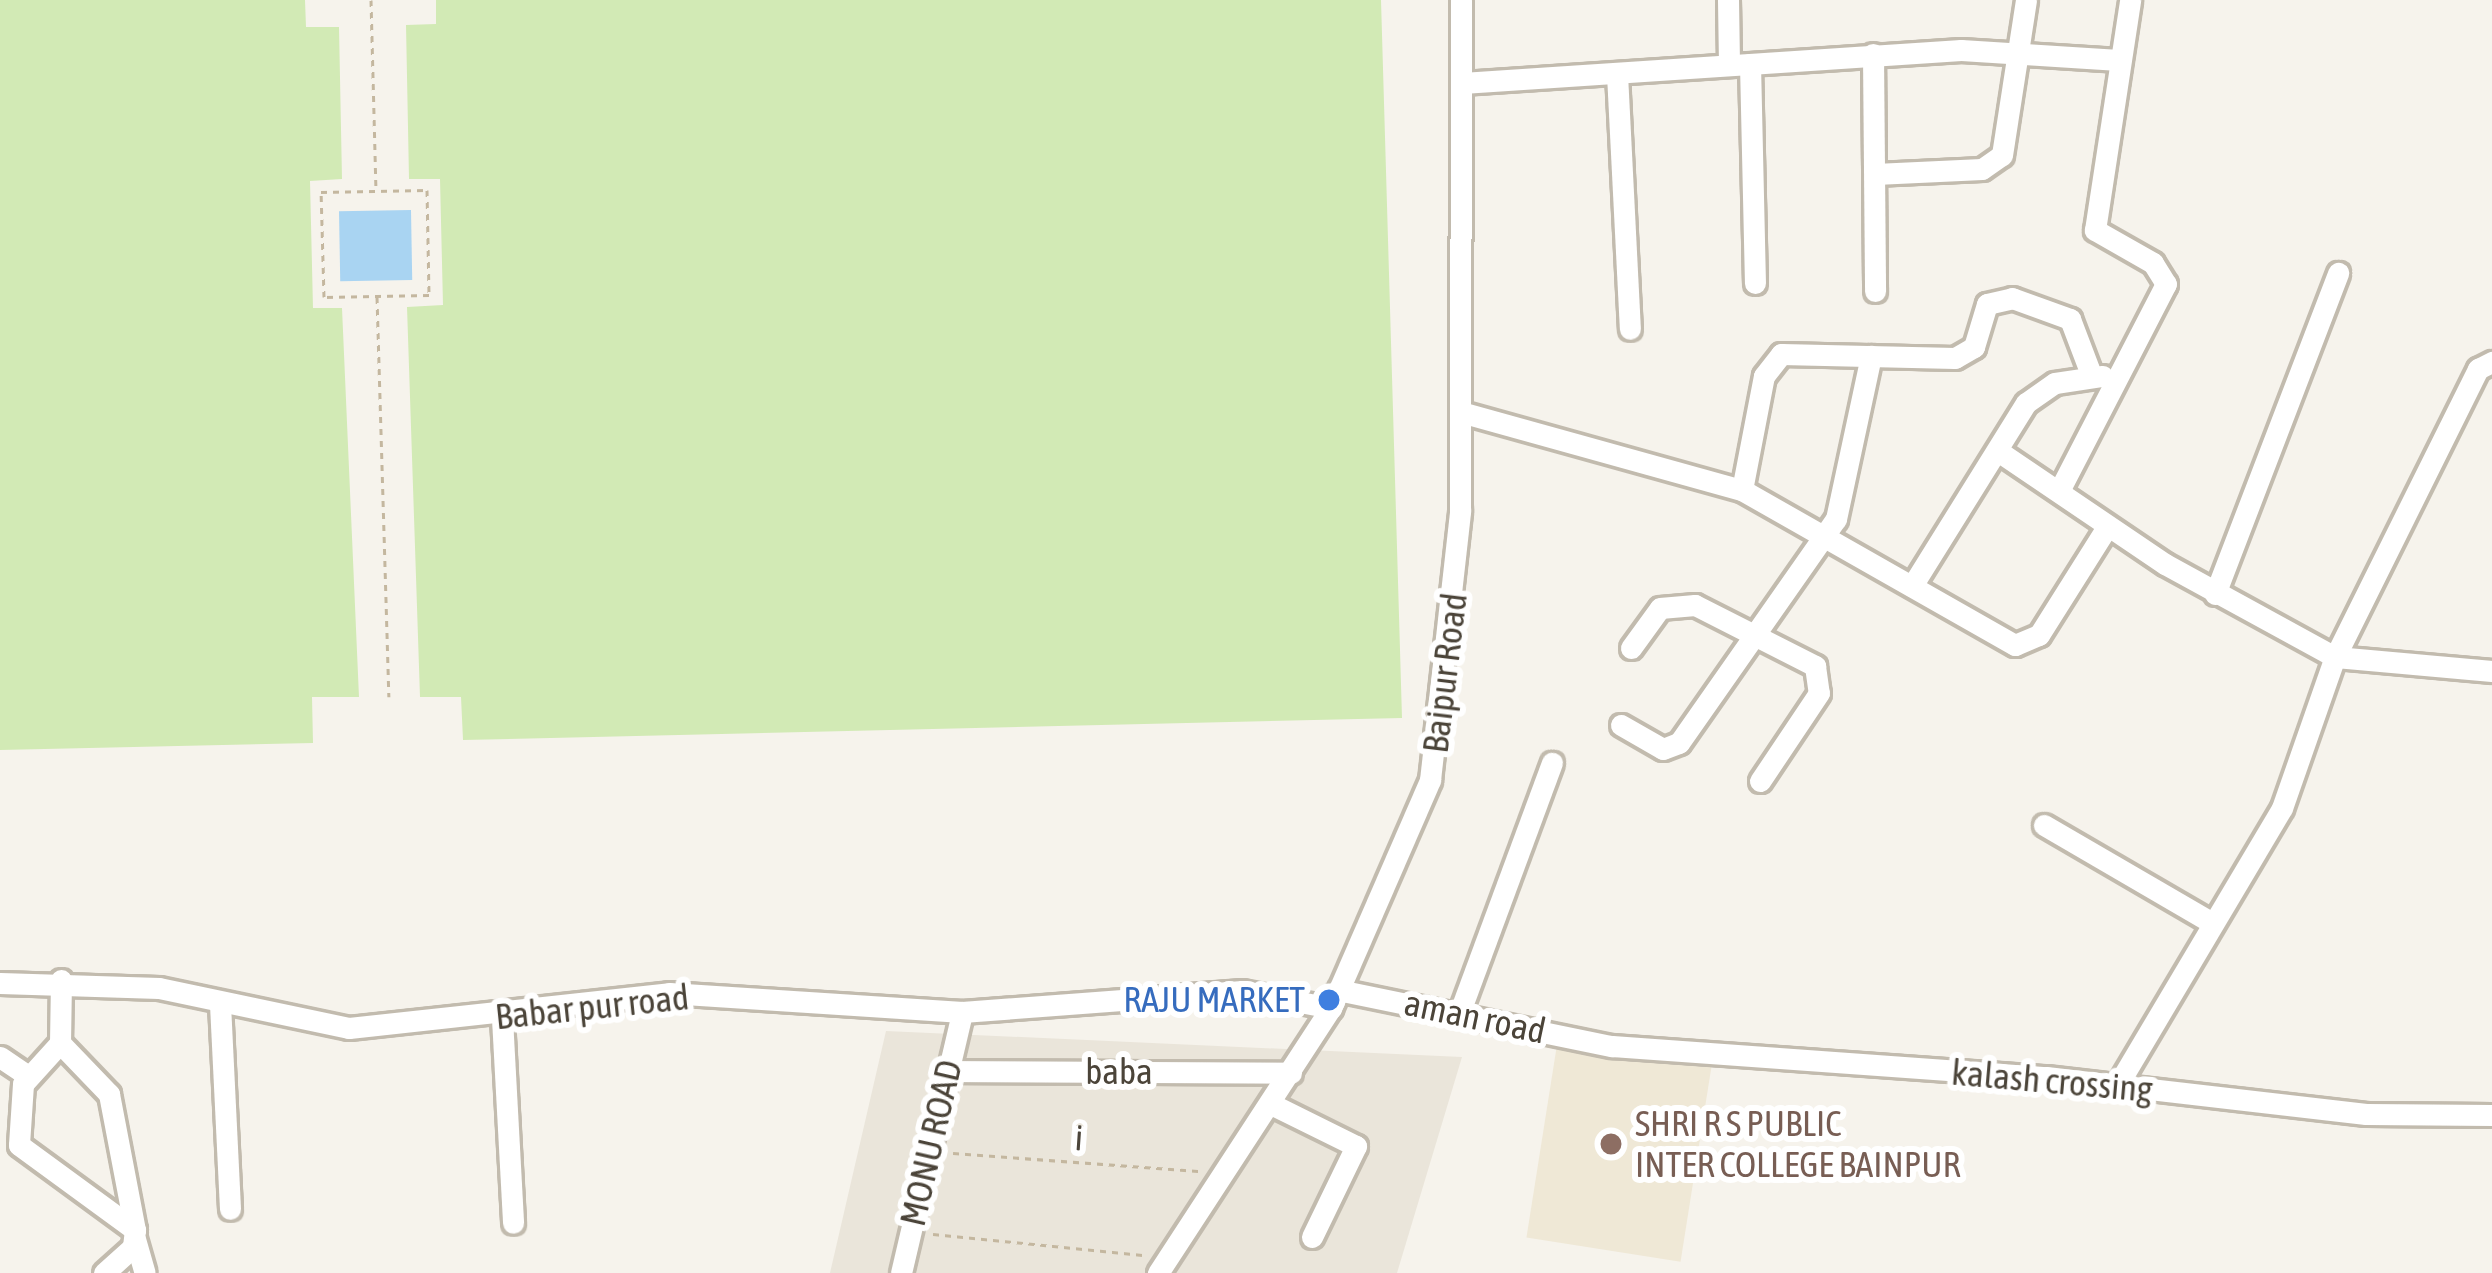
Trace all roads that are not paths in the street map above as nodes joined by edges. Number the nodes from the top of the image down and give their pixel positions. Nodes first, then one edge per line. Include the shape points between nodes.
1 (1461, 0) edge
2 (1728, 0) edge
3 (2026, 0) edge
4 (2130, 0) edge
5 (2020, 53) junction
6 (1873, 54) junction
7 (2119, 60) junction
8 (1740, 64) junction
9 (1617, 74) junction
10 (1462, 83) junction
11 (1875, 174) junction
12 (2338, 273) dead end
13 (1755, 283) dead end
14 (1875, 291) dead end
15 (1630, 329) dead end
16 (1871, 356) junction
17 (2492, 362) edge
18 (2122, 373) junction
19 (2092, 377) junction
20 (1464, 413) junction
21 (1997, 451) junction
22 (1742, 490) junction
23 (2059, 491) junction
24 (2107, 527) junction
25 (1821, 538) junction
26 (1912, 586) junction
27 (2215, 594) junction
28 (1756, 629) junction
29 (1631, 648) dead end
30 (2335, 657) junction
31 (2492, 671) edge
32 (1622, 725) dead end
33 (1552, 763) dead end
34 (1760, 781) dead end
35 (2044, 825) dead end
36 (2210, 921) junction
37 (61, 980) junction
38 (0, 983) edge
39 (1334, 999) junction
40 (220, 1004) junction
41 (962, 1012) junction
42 (1459, 1014) junction
43 (502, 1018) junction
44 (60, 1043) junction
45 (1612, 1046) joint
46 (0, 1057) edge
47 (947, 1071) junction
48 (1292, 1073) junction
49 (27, 1076) junction
50 (2117, 1086) junction
51 (1270, 1104) junction
52 (2492, 1115) edge
53 (230, 1209) dead end
54 (513, 1223) dead end
55 (135, 1234) junction
56 (1312, 1237) dead end
57 (1161, 1265) edge
58 (104, 1273) edge
59 (145, 1273) edge
60 (901, 1273) edge

1 - 10 street, Baipur Road
2 - 8 street
3 - 5 street
4 - 7 street
5 - 6 street
5 - 7 street
5 - 11 street via 2007,142 1993,164
6 - 8 street
6 - 11 street
7 - 18 street via 2095,230 2153,263 2166,284
8 - 9 street
8 - 13 street
9 - 10 street
9 - 15 street
10 - 20 street, Baipur Road
11 - 14 street
12 - 27 street
16 - 19 street via 1966,354 1988,304 2012,298 2070,319
16 - 22 street via 1799,350 1770,362
16 - 25 street via 1846,501
17 - 30 street via 2478,369
18 - 19 street
18 - 23 street
19 - 21 street via 2039,388
20 - 22 street
20 - 39 street, Baipur Road via 1439,741
21 - 23 street
21 - 26 street
22 - 25 street
23 - 24 street
24 - 26 street via 2028,644 2004,641
24 - 27 street
25 - 26 street
25 - 28 street
27 - 30 street
28 - 29 street via 1674,603
28 - 32 street via 1671,748
28 - 34 street via 1815,666 1823,682
30 - 31 street
30 - 36 street via 2282,808
33 - 42 street
35 - 36 street
36 - 50 street
37 - 38 street, Babar pur road
37 - 40 street, Babar pur road
37 - 44 street
39 - 41 street, Babar pur road via 1226,991
39 - 42 street, aman road
39 - 48 street, Baipur Road
40 - 43 street, Babar pur road via 349,1028
40 - 53 street
41 - 43 street, Babar pur road via 669,993
41 - 47 street, MONU ROAD
42 - 45 street, aman road
43 - 54 street
44 - 49 street
44 - 55 street via 109,1094
45 - 50 street, kalash crossing
46 - 49 street
47 - 48 street, baba
47 - 60 street, MONU ROAD
48 - 51 street, Baipur Road
49 - 55 street via 16,1121 26,1155
50 - 52 street, kalash crossing via 2366,1114
51 - 56 street via 1356,1146
51 - 57 street, Baipur Road
55 - 58 street
55 - 59 street

